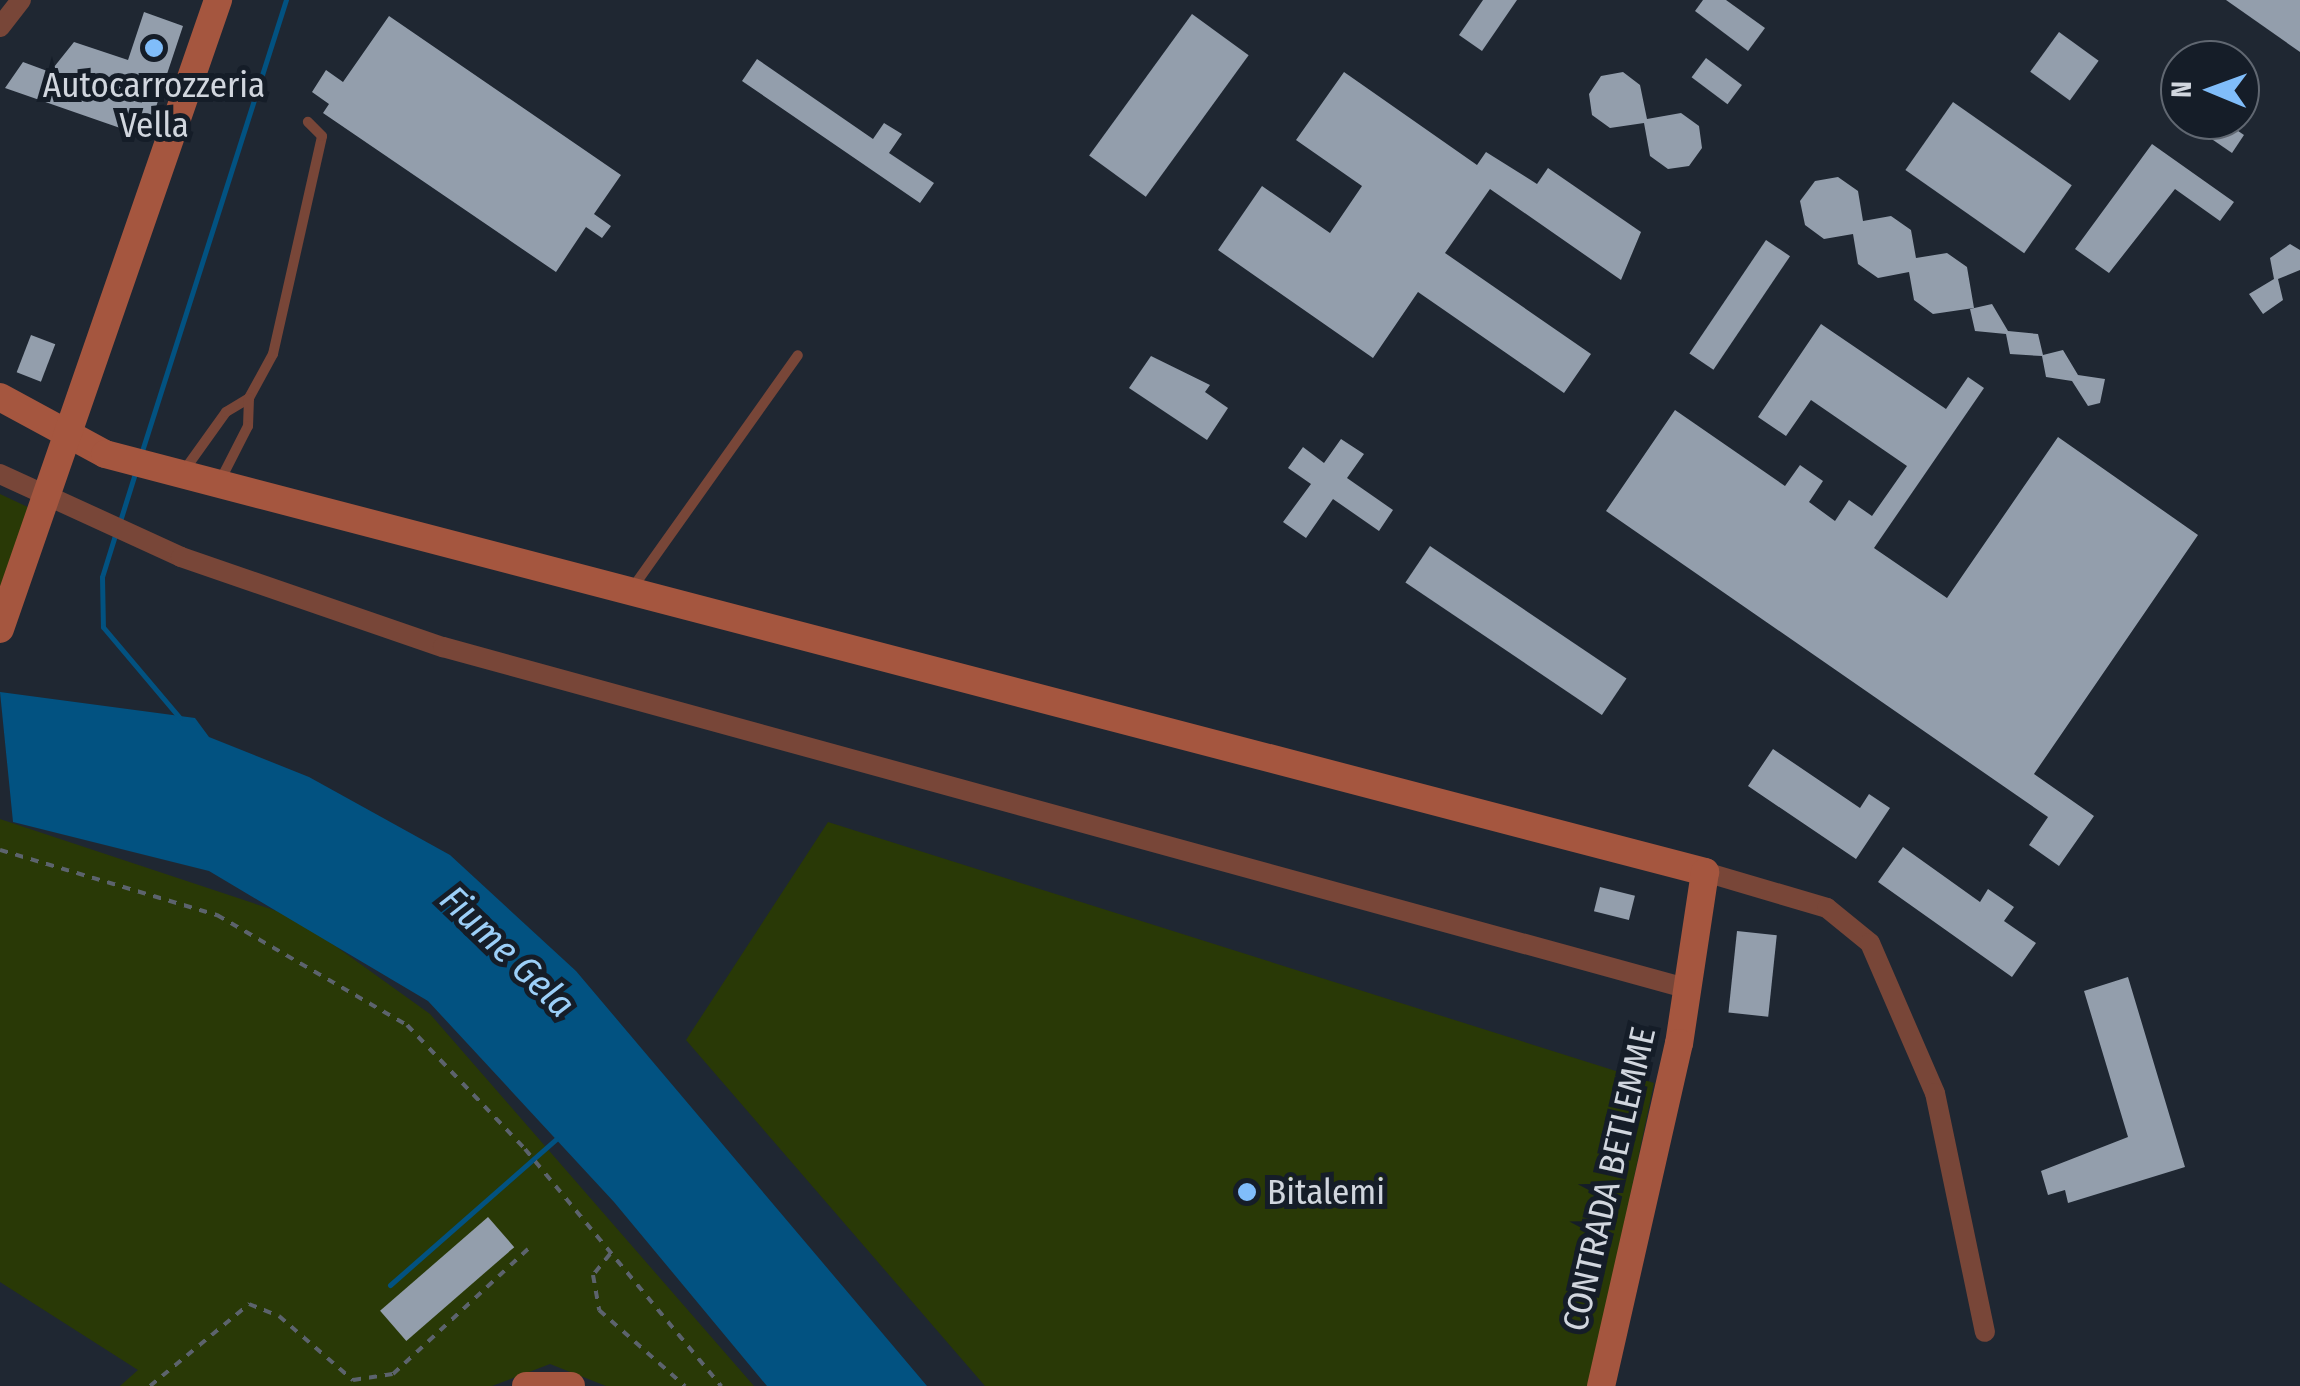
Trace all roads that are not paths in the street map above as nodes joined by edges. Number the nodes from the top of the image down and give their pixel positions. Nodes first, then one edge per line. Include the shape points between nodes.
1 (21, 0) edge
2 (218, 0) edge
3 (0, 27) edge
4 (308, 122) dead end
5 (798, 355) dead end
6 (0, 397) edge
7 (249, 398) junction
8 (67, 438) junction
9 (174, 472) junction
10 (0, 474) edge
11 (219, 484) junction
12 (631, 590) junction
13 (0, 629) edge
14 (1706, 872) junction
15 (1689, 989) junction
16 (1985, 1332) dead end
17 (526, 1386) edge
18 (571, 1386) edge
19 (1602, 1386) edge

1 - 3 street
2 - 8 street
4 - 7 lane via 322,136 272,354
5 - 12 lane
6 - 8 street
7 - 9 lane via 226,412
7 - 11 lane via 248,426
8 - 9 street
8 - 13 street
9 - 11 street
10 - 15 street via 181,557 442,647
11 - 12 street
12 - 14 street
14 - 15 street, CONTRADA BETLEMME
14 - 16 street via 1828,908 1870,943 1935,1093
15 - 19 street, CONTRADA BETLEMME
17 - 18 street

